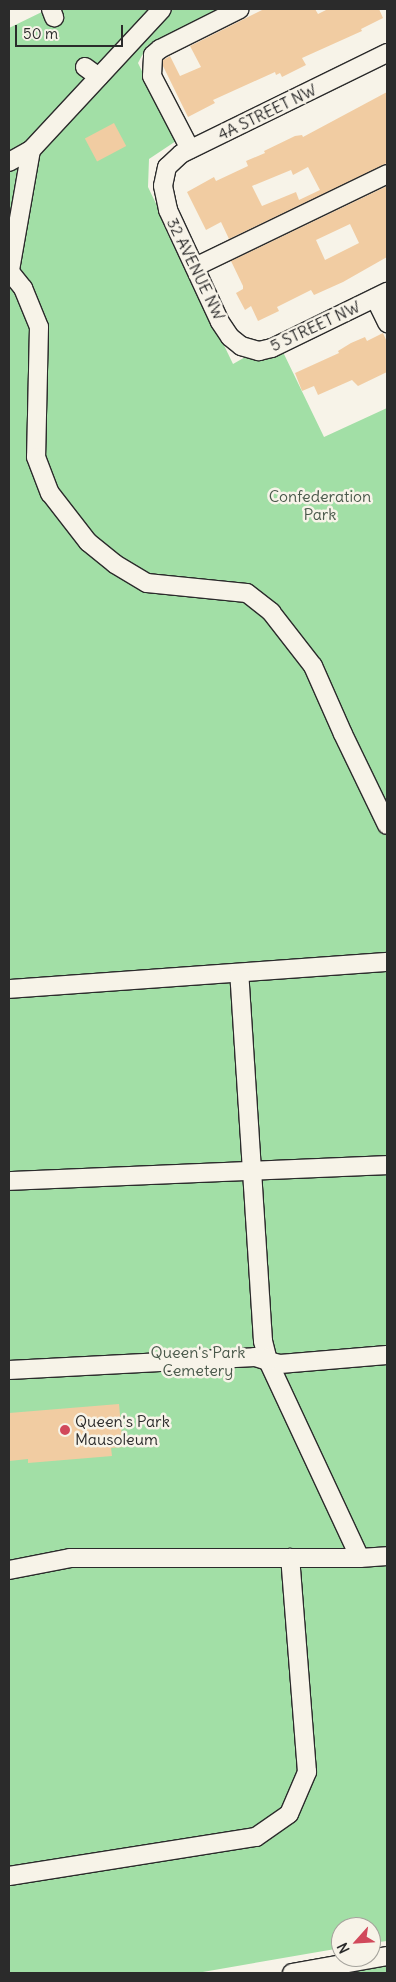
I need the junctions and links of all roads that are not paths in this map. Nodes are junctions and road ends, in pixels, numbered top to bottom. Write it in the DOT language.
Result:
graph roads {
  1 [pos="162,9"];
  2 [pos="240,9"];
  3 [pos="387,54"];
  4 [pos="190,149"];
  5 [pos="31,150"];
  6 [pos="9,162"];
  7 [pos="387,174"];
  8 [pos="163,186"];
  9 [pos="195,267"];
  10 [pos="10,274"];
  11 [pos="381,295"];
  12 [pos="387,323"];
  13 [pos="241,346"];
  14 [pos="387,825"];
  15 [pos="387,962"];
  16 [pos="240,974"];
  17 [pos="9,989"];
  18 [pos="387,1164"];
  19 [pos="254,1170"];
  20 [pos="9,1181"];
  21 [pos="387,1355"];
  22 [pos="268,1361"];
  23 [pos="9,1370"];
  24 [pos="387,1556"];
  25 [pos="290,1558"];
  26 [pos="360,1558"];
  27 [pos="9,1570"];
  28 [pos="9,1876"];
  29 [pos="387,1956"];
  30 [pos="292,1973"];
  1 -- 5 [label="street"];
  2 -- 4 [label="street"];
  3 -- 4 [label="street, 4A STREET NW"];
  4 -- 8 [label="street, 4A STREET NW"];
  5 -- 6 [label="street"];
  5 -- 10 [label="street"];
  7 -- 9 [label="street"];
  8 -- 9 [label="street, 32 AVENUE NW"];
  9 -- 13 [label="street, 32 AVENUE NW"];
  10 -- 14 [label="street"];
  11 -- 12 [label="street"];
  11 -- 13 [label="street, 5 STREET NW"];
  15 -- 16 [label="street"];
  16 -- 17 [label="street"];
  16 -- 19 [label="street"];
  18 -- 19 [label="street"];
  19 -- 20 [label="street"];
  19 -- 22 [label="street"];
  21 -- 22 [label="street"];
  22 -- 23 [label="street"];
  22 -- 26 [label="street"];
  24 -- 26 [label="street"];
  25 -- 26 [label="street"];
  25 -- 27 [label="street"];
  25 -- 28 [label="street"];
  29 -- 30 [label="street"];
}
